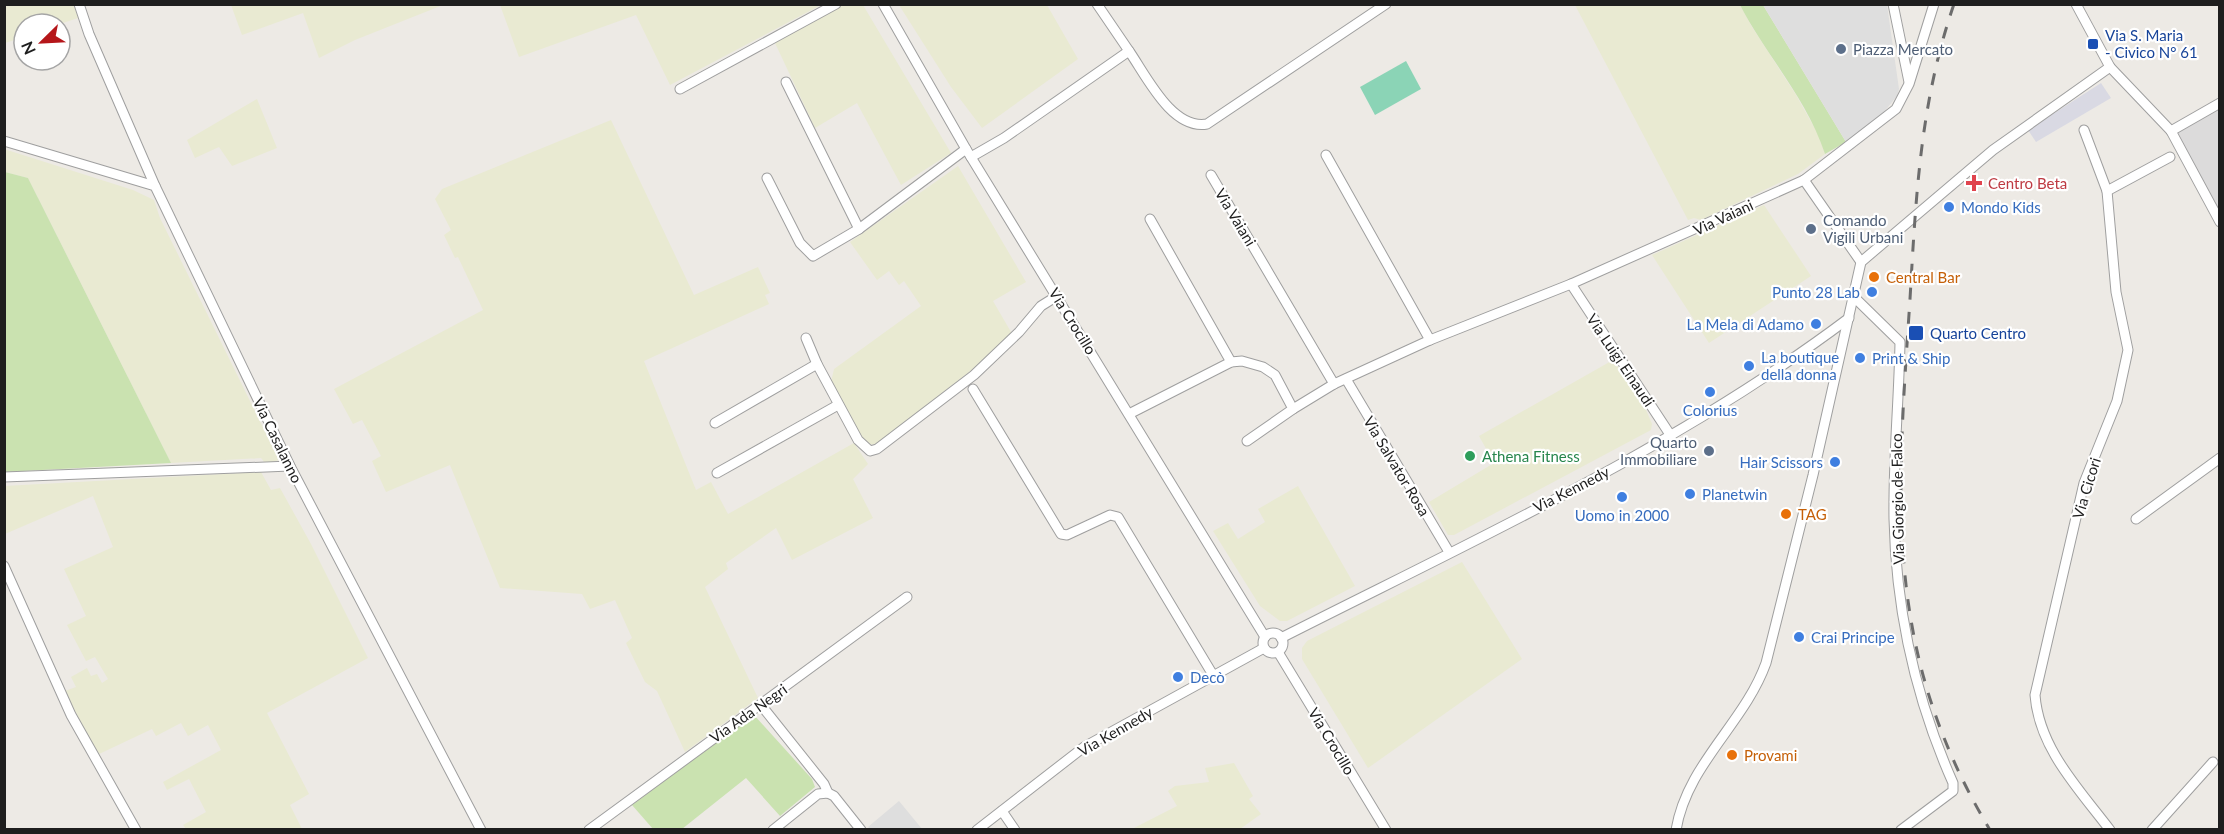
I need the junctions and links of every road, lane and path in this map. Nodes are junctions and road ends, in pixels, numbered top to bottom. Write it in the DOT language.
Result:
graph roads {
  1 [pos="80,4"];
  2 [pos="836,4"];
  3 [pos="884,4"];
  4 [pos="1097,4"];
  5 [pos="1386,4"];
  6 [pos="1893,4"];
  7 [pos="1934,4"];
  8 [pos="2076,4"];
  9 [pos="1129,51"];
  10 [pos="2110,67"];
  11 [pos="786,82"];
  12 [pos="1909,84"];
  13 [pos="680,89"];
  14 [pos="2220,103"];
  15 [pos="2084,130"];
  16 [pos="2171,131"];
  17 [pos="4,141"];
  18 [pos="969,153"];
  19 [pos="1326,155"];
  20 [pos="2170,157"];
  21 [pos="1211,175"];
  22 [pos="767,178"];
  23 [pos="1804,180"];
  24 [pos="155,186"];
  25 [pos="2107,191"];
  26 [pos="1150,219"];
  27 [pos="2220,222"];
  28 [pos="859,229"];
  29 [pos="1861,262"];
  30 [pos="1571,284"];
  31 [pos="1057,296"];
  32 [pos="1854,297"];
  33 [pos="1849,318"];
  34 [pos="806,338"];
  35 [pos="1430,340"];
  36 [pos="1231,362"];
  37 [pos="817,364"];
  38 [pos="1346,379"];
  39 [pos="1334,384"];
  40 [pos="973,389"];
  41 [pos="838,405"];
  42 [pos="1293,409"];
  43 [pos="1130,414"];
  44 [pos="715,423"];
  45 [pos="1671,436"];
  46 [pos="1247,441"];
  47 [pos="2220,458"];
  48 [pos="290,466"];
  49 [pos="717,473"];
  50 [pos="4,477"];
  51 [pos="2136,519"];
  52 [pos="1449,552"];
  53 [pos="4,566"];
  54 [pos="907,597"];
  55 [pos="1265,637"];
  56 [pos="1281,638"];
  57 [pos="1264,648"];
  58 [pos="1278,652"];
  59 [pos="1213,675"];
  60 [pos="761,705"];
  61 [pos="2213,762"];
  62 [pos="826,793"];
  63 [pos="1002,811"];
  64 [pos="136,830"];
  65 [pos="481,830"];
  66 [pos="589,830"];
  67 [pos="773,830"];
  68 [pos="861,830"];
  69 [pos="977,830"];
  70 [pos="1015,830"];
  71 [pos="1386,830"];
  72 [pos="1676,830"];
  73 [pos="1901,830"];
  74 [pos="2110,830"];
  75 [pos="2152,830"];
  1 -- 24 [label="street, Via Casalanno"];
  2 -- 13 [label="street"];
  3 -- 18 [label="street, Via Crocillo"];
  4 -- 9 [label="street"];
  5 -- 9 [label="street"];
  6 -- 12 [label="street"];
  7 -- 12 [label="street, Via Vaiani"];
  8 -- 10 [label="street"];
  9 -- 18 [label="street"];
  10 -- 16 [label="street"];
  10 -- 29 [label="street"];
  11 -- 28 [label="street"];
  12 -- 23 [label="street, Via Vaiani"];
  14 -- 16 [label="street"];
  15 -- 25 [label="street, Via Cicori"];
  16 -- 27 [label="street"];
  17 -- 24 [label="street"];
  18 -- 28 [label="street"];
  18 -- 31 [label="street, Via Crocillo"];
  19 -- 35 [label="street"];
  20 -- 25 [label="street"];
  21 -- 39 [label="street, Via Vaiani"];
  22 -- 28 [label="street"];
  23 -- 29 [label="street"];
  23 -- 30 [label="street, Via Vaiani"];
  24 -- 48 [label="street, Via Casalanno"];
  25 -- 74 [label="street, Via Cicori"];
  26 -- 36 [label="street"];
  29 -- 32 [label="street"];
  30 -- 35 [label="street, Via Vaiani"];
  30 -- 45 [label="street, Via Luigi Einaudi"];
  31 -- 41 [label="street"];
  31 -- 43 [label="street, Via Crocillo"];
  32 -- 33 [label="street"];
  32 -- 73 [label="street, Via Giorgio de Falco"];
  33 -- 45 [label="street, Via Kennedy"];
  33 -- 72 [label="street"];
  34 -- 37 [label="street"];
  35 -- 38 [label="street, Via Vaiani"];
  36 -- 42 [label="street"];
  36 -- 43 [label="street"];
  37 -- 41 [label="street"];
  37 -- 44 [label="street"];
  38 -- 39 [label="street, Via Vaiani"];
  38 -- 52 [label="street, Via Salvator Rosa"];
  39 -- 42 [label="street, Via Vaiani"];
  40 -- 59 [label="street"];
  41 -- 49 [label="street"];
  42 -- 46 [label="street, Via Vaiani"];
  43 -- 55 [label="street, Via Crocillo"];
  45 -- 52 [label="street, Via Kennedy"];
  47 -- 51 [label="street"];
  48 -- 50 [label="street"];
  48 -- 65 [label="street, Via Casalanno"];
  52 -- 56 [label="street, Via Kennedy"];
  53 -- 64 [label="street"];
  54 -- 60 [label="street, Via Ada Negri"];
  55 -- 56 [label="street"];
  55 -- 57 [label="street"];
  56 -- 58 [label="street"];
  57 -- 58 [label="street"];
  57 -- 59 [label="street, Via Kennedy"];
  58 -- 71 [label="street, Via Crocillo"];
  59 -- 63 [label="street, Via Kennedy"];
  60 -- 62 [label="street"];
  60 -- 66 [label="street, Via Ada Negri"];
  61 -- 75 [label="street"];
  62 -- 67 [label="street"];
  62 -- 68 [label="street"];
  63 -- 69 [label="street, Via Kennedy"];
  63 -- 70 [label="street"];
}
